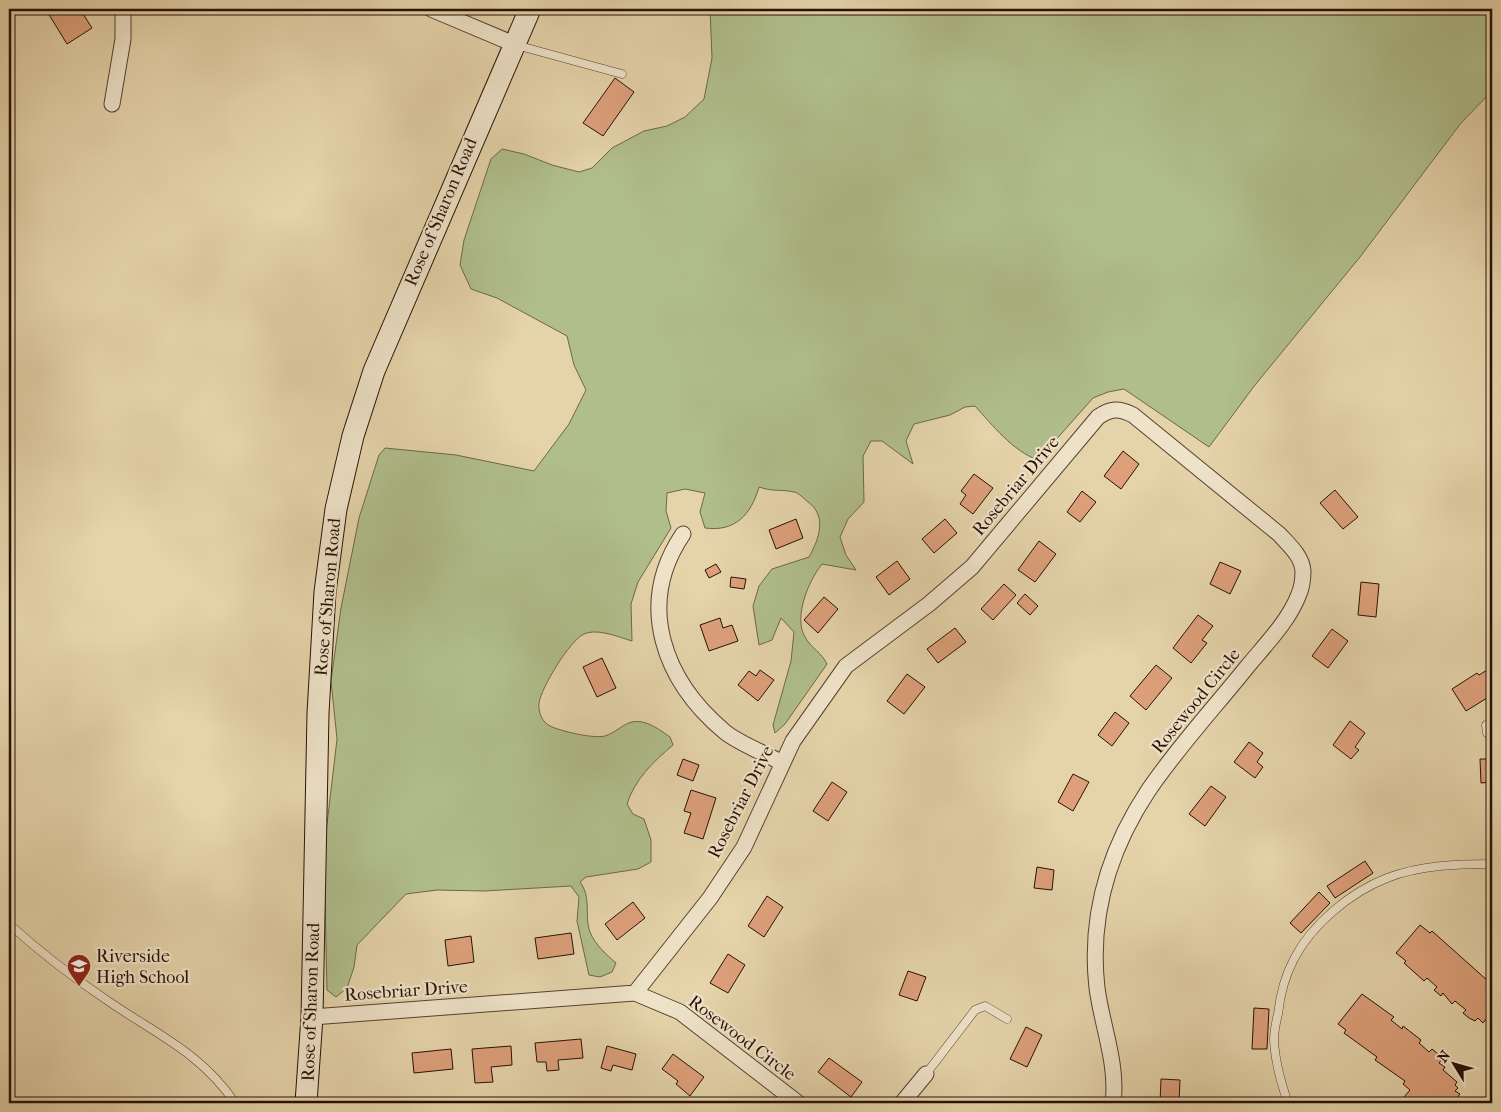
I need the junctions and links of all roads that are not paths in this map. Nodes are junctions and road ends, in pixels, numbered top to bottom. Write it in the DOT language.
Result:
graph roads {
  1 [pos="124,9"];
  2 [pos="431,9"];
  3 [pos="530,9"];
  4 [pos="514,44"];
  5 [pos="622,74"];
  6 [pos="112,104"];
  7 [pos="1115,409"];
  8 [pos="684,534"];
  9 [pos="1492,722"];
  10 [pos="1492,732"];
  11 [pos="782,763"];
  12 [pos="1492,864"];
  13 [pos="9,924"];
  14 [pos="635,993"];
  15 [pos="312,1017"];
  16 [pos="1007,1019"];
  17 [pos="926,1074"];
  18 [pos="235,1103"];
  19 [pos="306,1103"];
  20 [pos="798,1103"];
  21 [pos="902,1103"];
  22 [pos="1113,1103"];
  23 [pos="1288,1103"];
  1 -- 6 [label="street"];
  2 -- 4 [label="street"];
  3 -- 4 [label="street, Rose of Sharon Road"];
  4 -- 5 [label="lane"];
  4 -- 15 [label="street, Rose of Sharon Road"];
  7 -- 11 [label="street, Rosebriar Drive"];
  7 -- 22 [label="street, Rosewood Circle"];
  8 -- 11 [label="street"];
  9 -- 10 [label="lane"];
  11 -- 14 [label="street, Rosebriar Drive"];
  12 -- 23 [label="lane"];
  13 -- 18 [label="lane"];
  14 -- 15 [label="street, Rosebriar Drive"];
  14 -- 20 [label="street, Rosewood Circle"];
  15 -- 19 [label="street, Rose of Sharon Road"];
  16 -- 17 [label="lane"];
  17 -- 21 [label="street"];
}
